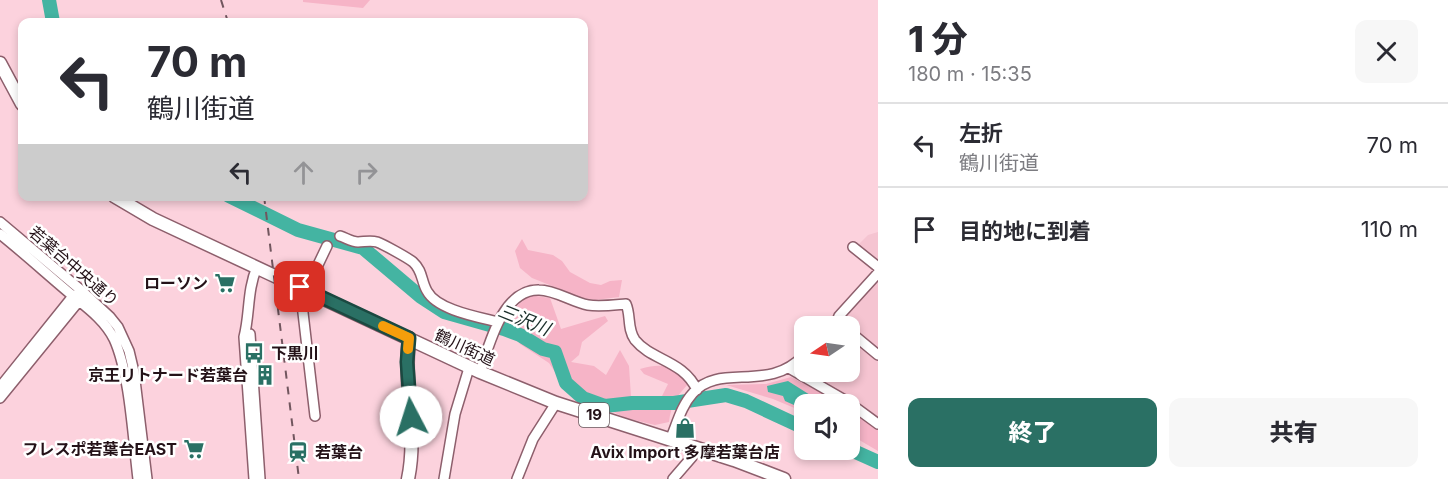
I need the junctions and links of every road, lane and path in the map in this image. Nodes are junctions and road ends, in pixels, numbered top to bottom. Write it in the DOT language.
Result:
graph roads {
  1 [pos="2,71"];
  2 [pos="18,97"];
  3 [pos="122,201"];
  4 [pos="0,222"];
  5 [pos="0,234"];
  6 [pos="340,236"];
  7 [pos="327,246"];
  8 [pos="853,247"];
  9 [pos="257,267"];
  10 [pos="878,267"];
  11 [pos="878,273"];
  12 [pos="303,289"];
  13 [pos="78,296"];
  14 [pos="839,316"];
  15 [pos="248,323"];
  16 [pos="498,323"];
  17 [pos="409,338"];
  18 [pos="860,341"];
  19 [pos="878,355"];
  20 [pos="794,364"];
  21 [pos="789,368"];
  22 [pos="474,370"];
  23 [pos="0,387"];
  24 [pos="695,391"];
  25 [pos="0,398"];
  26 [pos="556,403"];
  27 [pos="315,416"];
  28 [pos="878,424"];
  29 [pos="670,440"];
  30 [pos="694,447"];
  31 [pos="138,479"];
  32 [pos="147,479"];
  33 [pos="254,479"];
  34 [pos="261,479"];
  35 [pos="408,479"];
  36 [pos="444,479"];
  37 [pos="517,479"];
  38 [pos="673,479"];
  39 [pos="784,479"];
  1 -- 2 [label="main road"];
  3 -- 9 [label="main road, 鶴川街道 / 19"];
  4 -- 13 [label="street, 若葉台中央通り"];
  5 -- 13 [label="street, 若葉台中央通り"];
  6 -- 16 [label="street"];
  7 -- 12 [label="street"];
  8 -- 10 [label="street"];
  9 -- 12 [label="main road, 鶴川街道 / 19"];
  9 -- 15 [label="street"];
  11 -- 14 [label="street"];
  12 -- 17 [label="main road, 鶴川街道 / 19"];
  12 -- 27 [label="street"];
  13 -- 23 [label="street"];
  13 -- 25 [label="street"];
  13 -- 31 [label="street, 若葉台中央通り"];
  13 -- 32 [label="street, 若葉台中央通り"];
  15 -- 33 [label="street"];
  15 -- 34 [label="street"];
  16 -- 22 [label="street"];
  16 -- 24 [label="street"];
  17 -- 22 [label="main road, 鶴川街道 / 19"];
  17 -- 35 [label="main road"];
  18 -- 19 [label="street"];
  20 -- 21 [label="street"];
  21 -- 24 [label="street"];
  21 -- 28 [label="street"];
  22 -- 26 [label="main road, 鶴川街道 / 19"];
  22 -- 36 [label="street"];
  24 -- 29 [label="street"];
  26 -- 29 [label="main road, 鶴川街道 / 19"];
  26 -- 37 [label="street"];
  29 -- 30 [label="main road, 鶴川街道 / 19"];
  30 -- 38 [label="street"];
  30 -- 39 [label="main road, 鶴川街道 / 19"];
}
